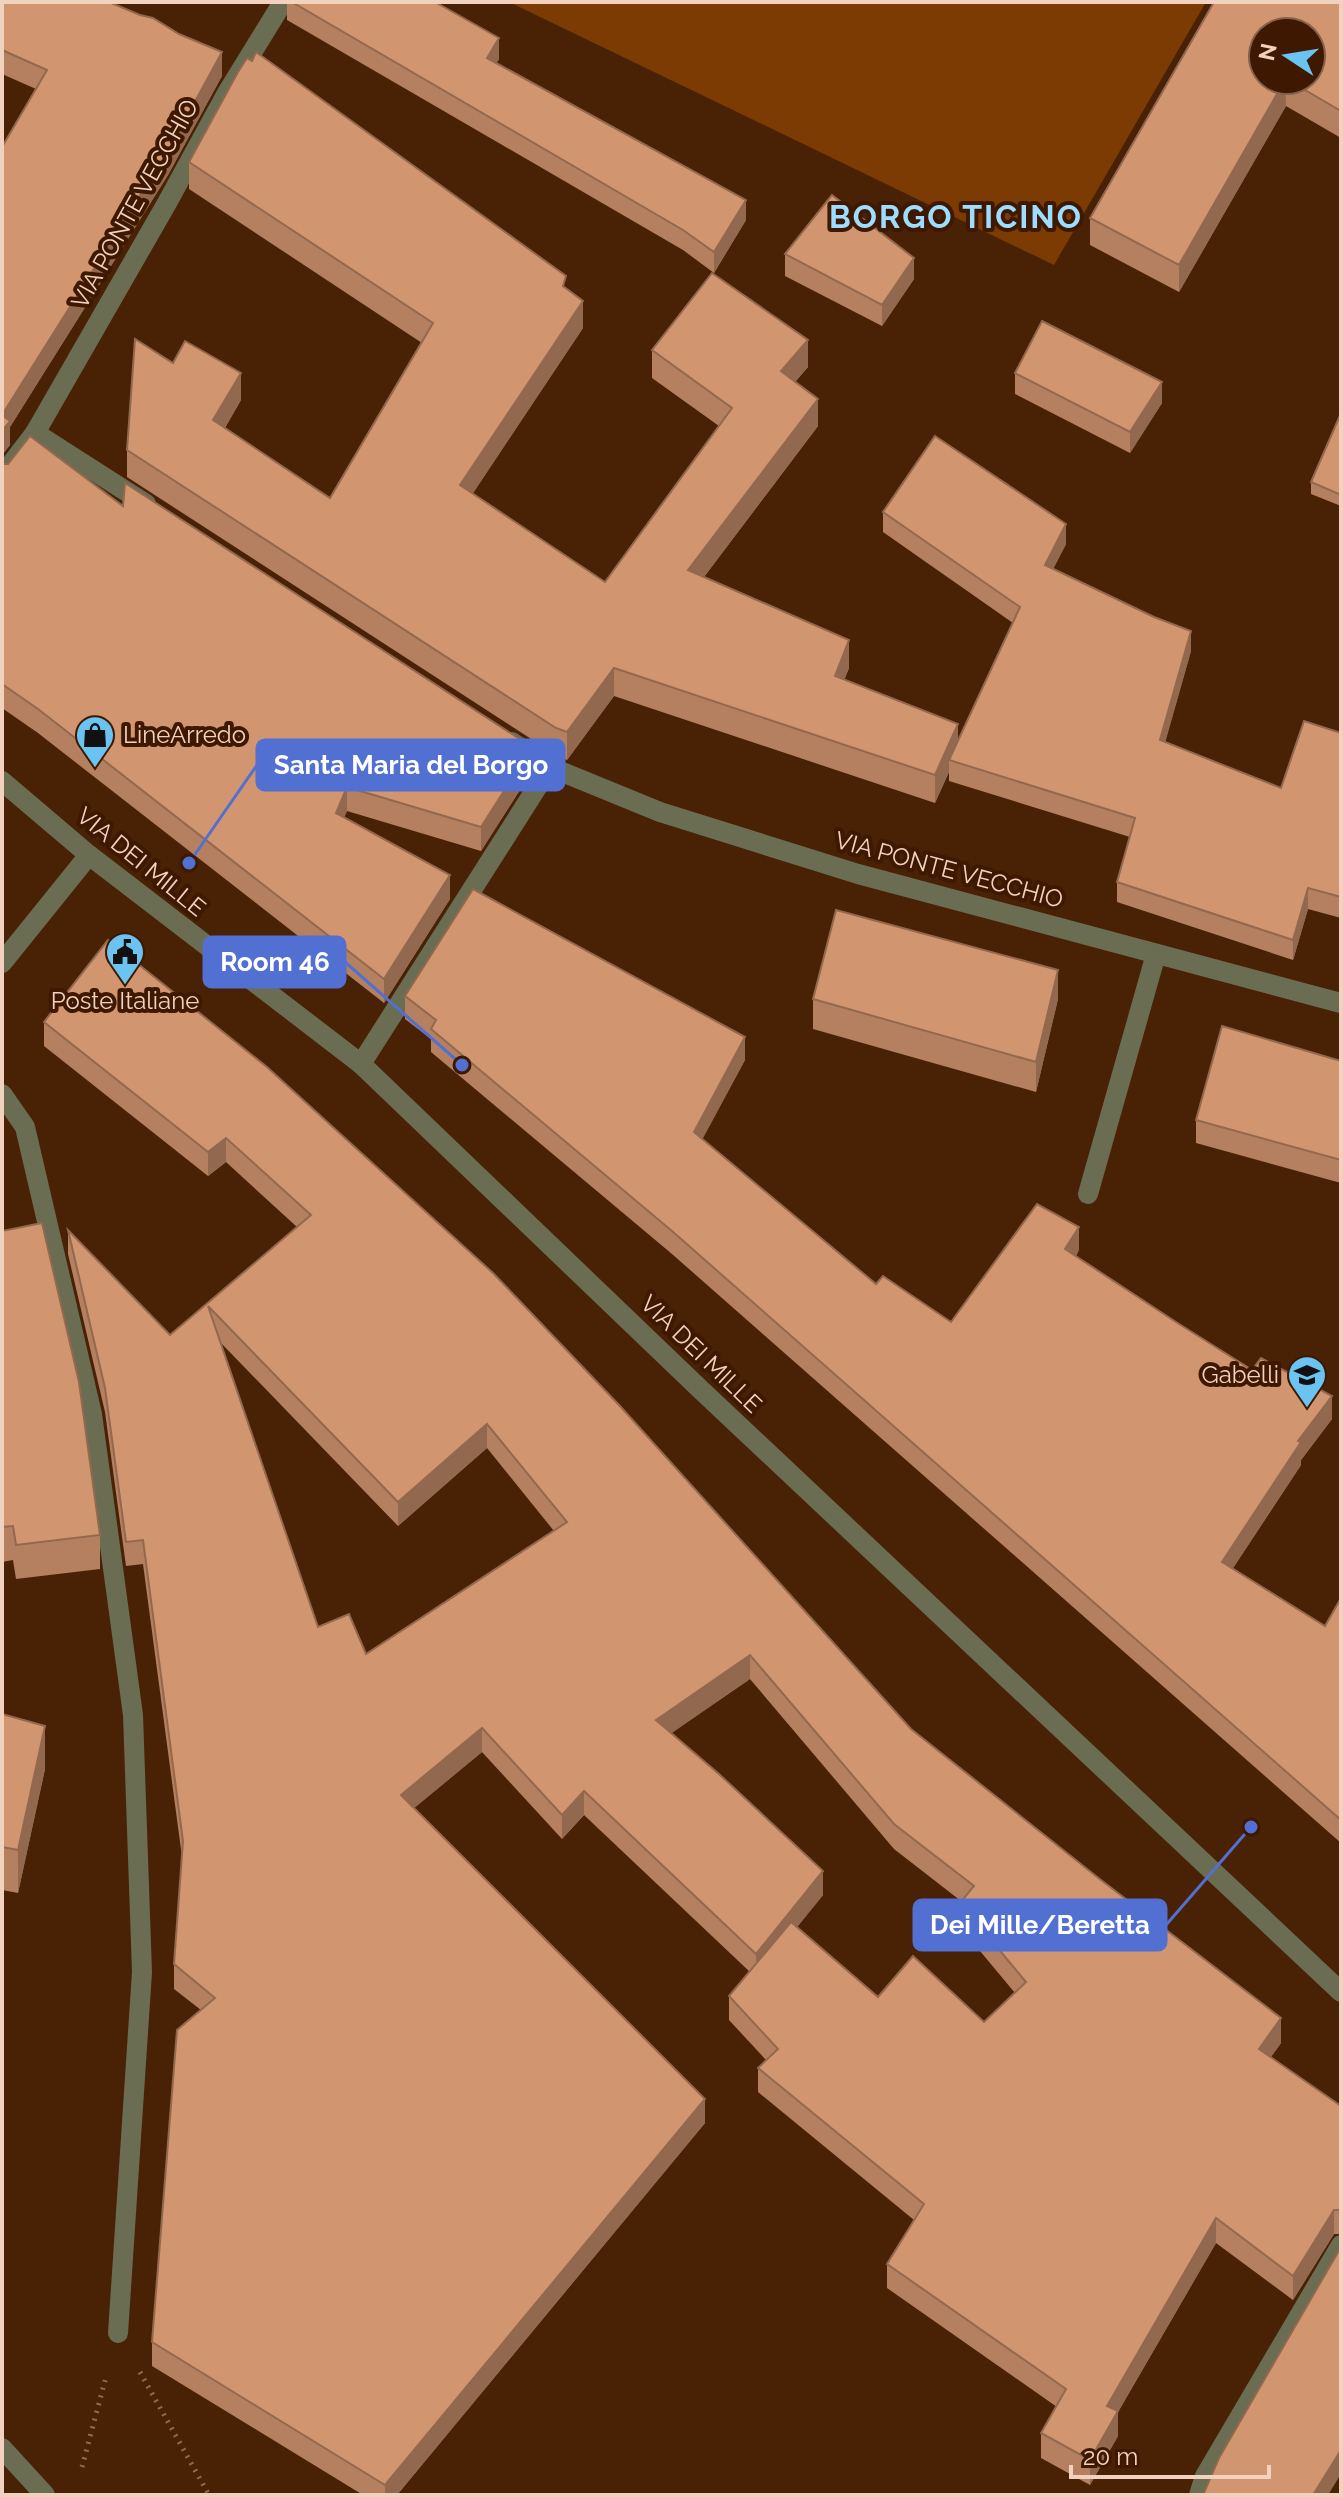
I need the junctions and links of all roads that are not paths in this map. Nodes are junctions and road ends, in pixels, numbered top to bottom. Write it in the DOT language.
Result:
graph roads {
  1 [pos="283,2"];
  2 [pos="35,433"];
  3 [pos="2,476"];
  4 [pos="158,512"];
  5 [pos="498,733"];
  6 [pos="550,767"];
  7 [pos="2,781"];
  8 [pos="89,855"];
  9 [pos="1156,954"];
  10 [pos="2,963"];
  11 [pos="1341,1003"];
  12 [pos="361,1064"];
  13 [pos="2,1094"];
  14 [pos="1088,1194"];
  15 [pos="1341,1992"];
  16 [pos="1341,2245"];
  17 [pos="118,2333"];
  18 [pos="2,2448"];
  19 [pos="45,2495"];
  20 [pos="1199,2495"];
  1 -- 2 [label="street, VIA PONTE VECCHIO"];
  2 -- 3 [label="street, VIA PONTE VECCHIO"];
  2 -- 4 [label="street"];
  5 -- 6 [label="street, VIA PONTE VECCHIO"];
  6 -- 9 [label="street, VIA PONTE VECCHIO"];
  6 -- 12 [label="street"];
  7 -- 8 [label="street, VIA DEI MILLE"];
  8 -- 10 [label="street"];
  8 -- 12 [label="street, VIA DEI MILLE"];
  9 -- 11 [label="street, VIA PONTE VECCHIO"];
  9 -- 14 [label="street"];
  12 -- 15 [label="street, VIA DEI MILLE"];
  13 -- 17 [label="street"];
  16 -- 20 [label="street"];
  18 -- 19 [label="street"];
}
